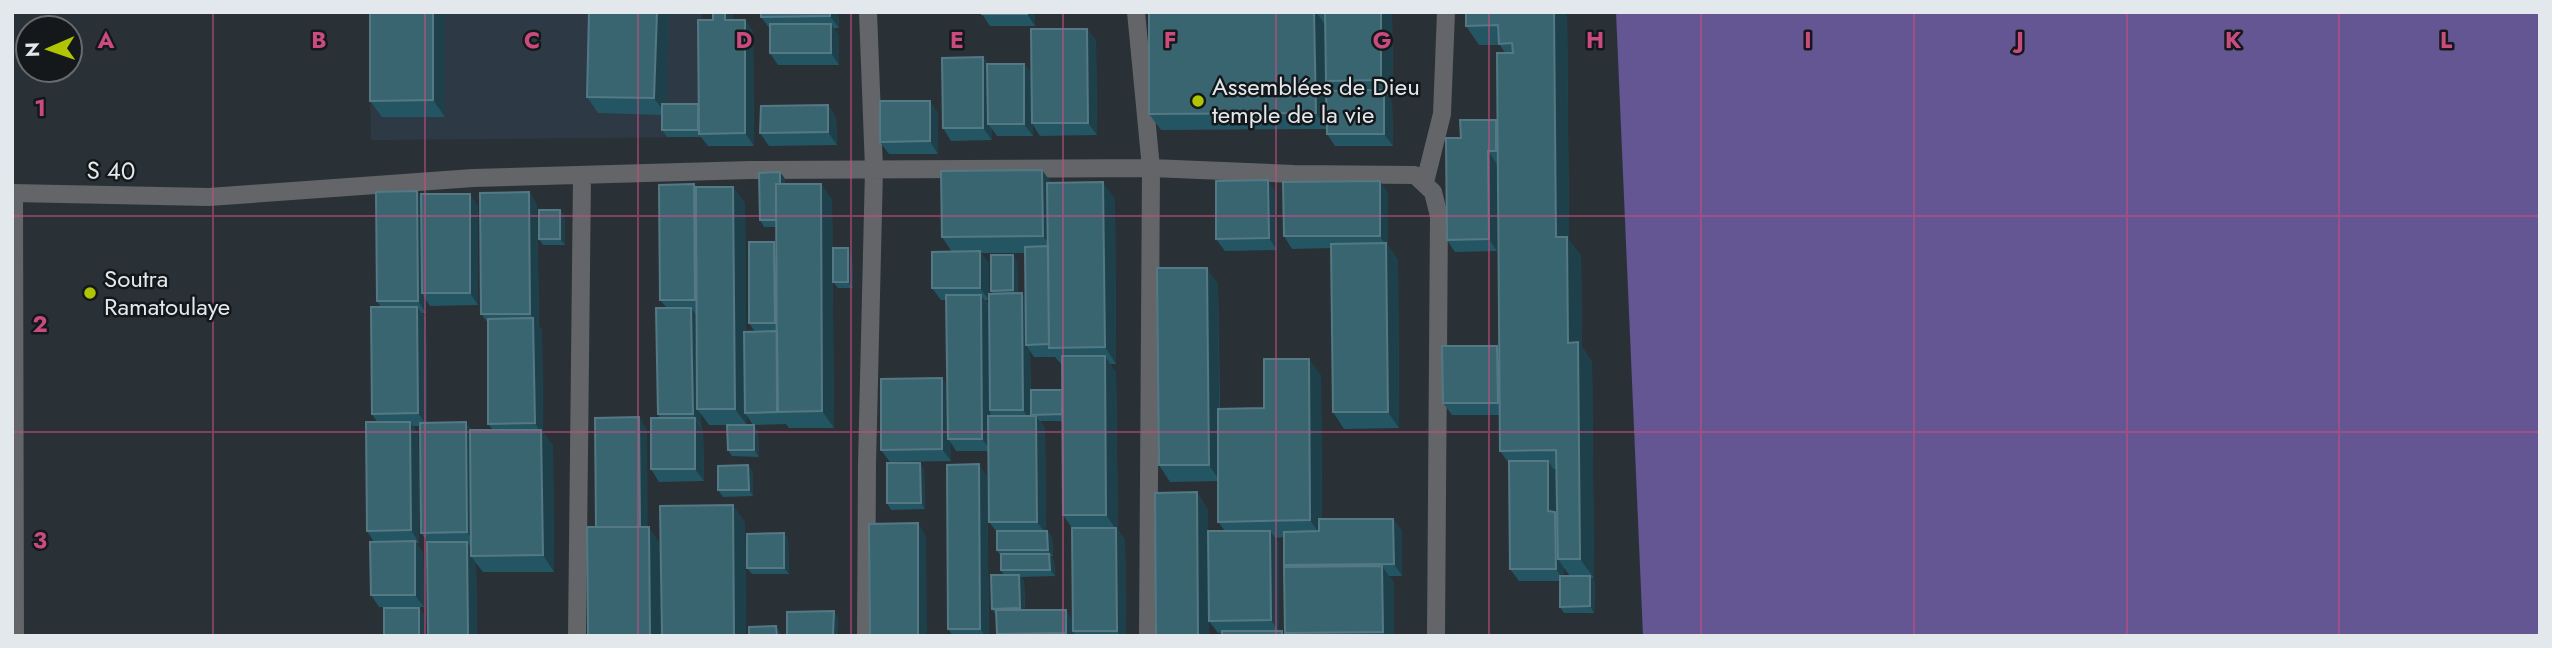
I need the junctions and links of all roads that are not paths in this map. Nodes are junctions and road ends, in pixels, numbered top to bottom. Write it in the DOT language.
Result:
graph roads {
  1 [pos="868,12"];
  2 [pos="1136,12"];
  3 [pos="1446,12"];
  4 [pos="1151,167"];
  5 [pos="874,169"];
  6 [pos="582,176"];
  7 [pos="1425,182"];
  8 [pos="13,193"];
  9 [pos="15,636"];
  10 [pos="577,636"];
  11 [pos="866,636"];
  12 [pos="1148,636"];
  13 [pos="1436,636"];
  1 -- 5 [label="street"];
  2 -- 4 [label="street"];
  3 -- 7 [label="street"];
  4 -- 5 [label="street, S 40"];
  4 -- 7 [label="street, S 40"];
  4 -- 12 [label="street"];
  5 -- 6 [label="street, S 40"];
  5 -- 11 [label="street"];
  6 -- 8 [label="street, S 40"];
  6 -- 10 [label="street"];
  7 -- 13 [label="street"];
  8 -- 9 [label="street"];
}
